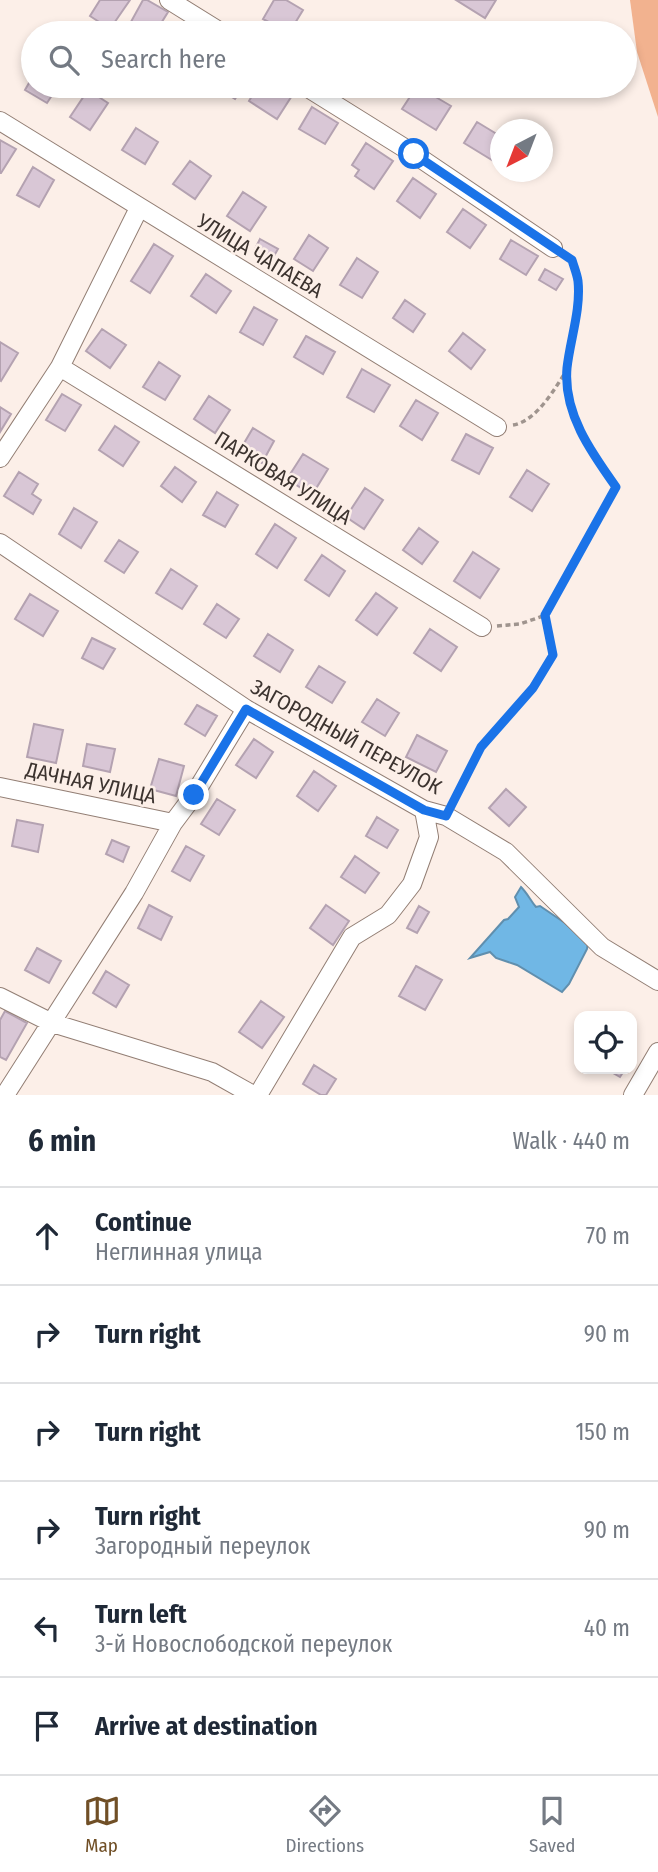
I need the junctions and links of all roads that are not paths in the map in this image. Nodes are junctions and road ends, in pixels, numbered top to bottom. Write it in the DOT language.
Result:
graph roads {
  1 [pos="169,0"];
  2 [pos="203,21"];
  3 [pos="324,98"];
  4 [pos="0,121"];
  5 [pos="139,208"];
  6 [pos="553,248"];
  7 [pos="60,367"];
  8 [pos="497,428"];
  9 [pos="0,458"];
  10 [pos="0,544"];
  11 [pos="482,627"];
  12 [pos="246,709"];
  13 [pos="0,787"];
  14 [pos="424,810"];
  15 [pos="173,823"];
  16 [pos="658,981"];
  17 [pos="0,997"];
  18 [pos="52,1023"];
  19 [pos="658,1052"];
  20 [pos="5,1095"];
  21 [pos="253,1095"];
  22 [pos="258,1095"];
  23 [pos="633,1095"];
  1 -- 2 [label="street"];
  3 -- 6 [label="street"];
  4 -- 5 [label="street, УЛИЦА ЧАПАЕВА"];
  5 -- 7 [label="street"];
  5 -- 8 [label="street, УЛИЦА ЧАПАЕВА"];
  7 -- 9 [label="street"];
  7 -- 11 [label="street, ПАРКОВАЯ УЛИЦА"];
  10 -- 12 [label="street, ЗАГОРОДНЫЙ ПЕРЕУЛОК"];
  12 -- 14 [label="street, ЗАГОРОДНЫЙ ПЕРЕУЛОК"];
  12 -- 15 [label="street"];
  13 -- 15 [label="street, ДАЧНАЯ УЛИЦА"];
  14 -- 16 [label="street, ЗАГОРОДНЫЙ ПЕРЕУЛОК"];
  14 -- 22 [label="street"];
  15 -- 18 [label="street"];
  17 -- 18 [label="street"];
  18 -- 20 [label="street"];
  18 -- 21 [label="street"];
  19 -- 23 [label="street"];
}
